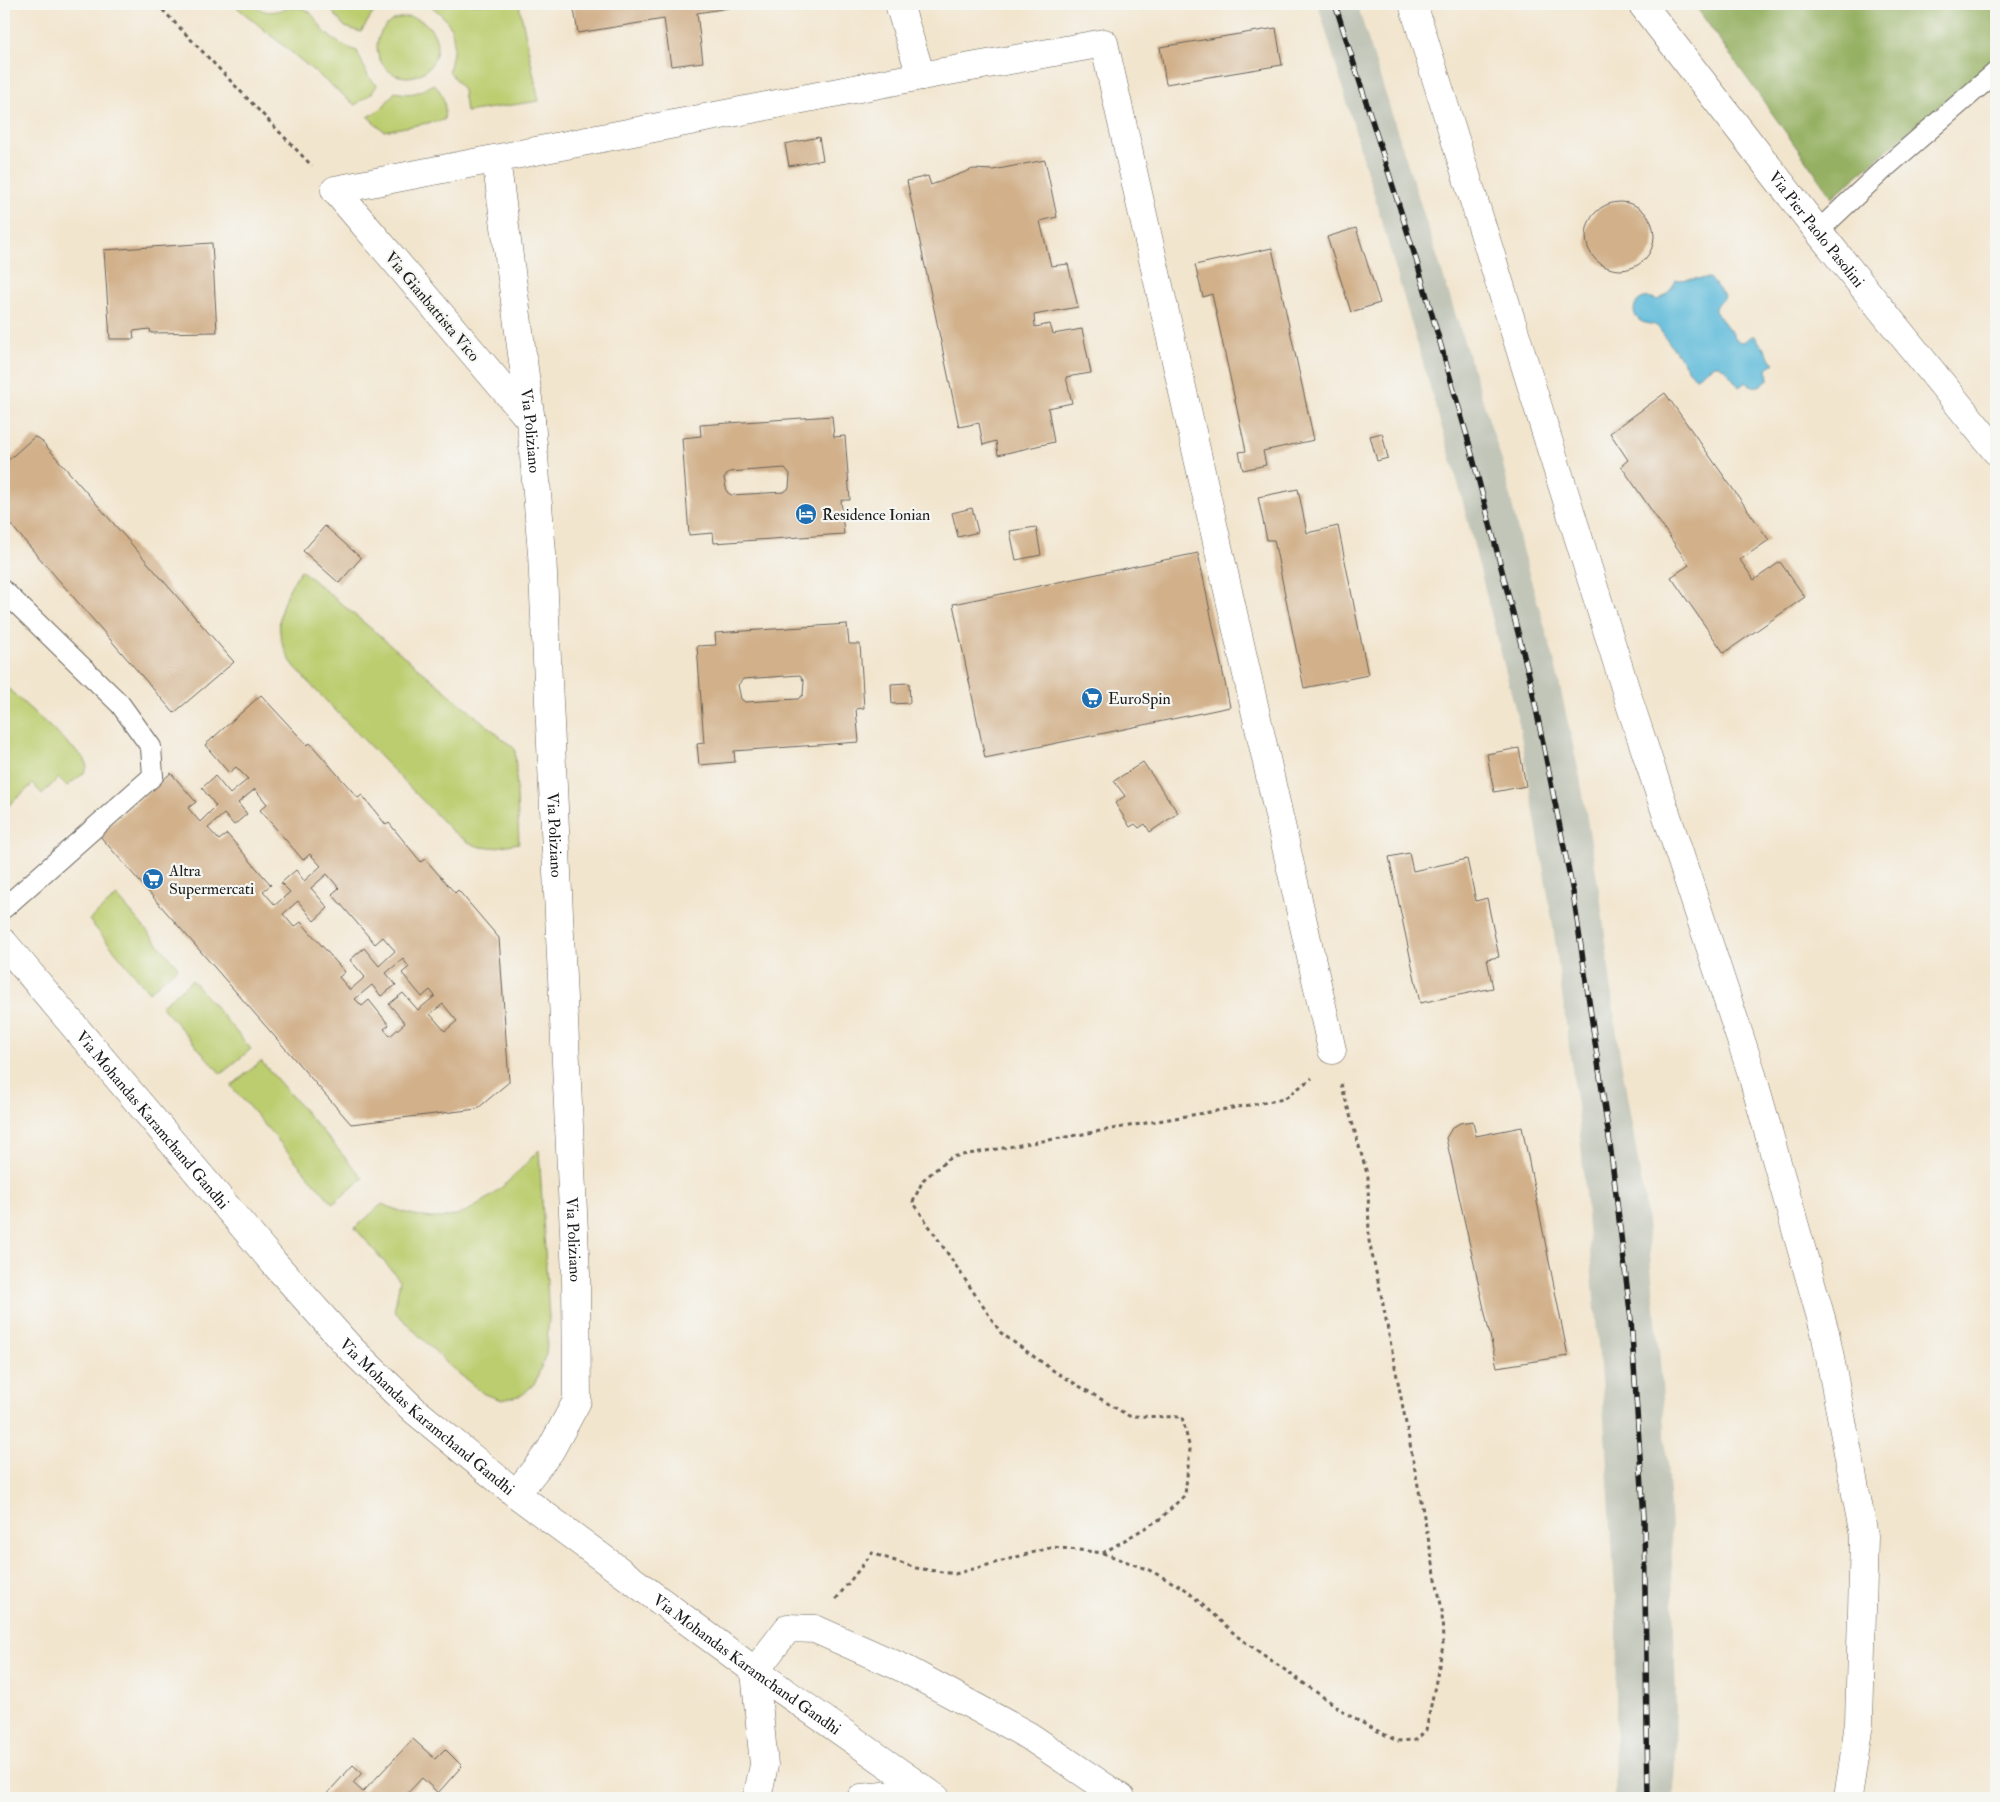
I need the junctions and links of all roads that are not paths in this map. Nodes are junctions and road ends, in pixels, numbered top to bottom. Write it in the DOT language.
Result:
graph roads {
  1 [pos="899,4"];
  2 [pos="1413,4"];
  3 [pos="1642,4"];
  4 [pos="1996,72"];
  5 [pos="921,76"];
  6 [pos="496,159"];
  7 [pos="1818,231"];
  8 [pos="531,421"];
  9 [pos="1996,451"];
  10 [pos="4,592"];
  11 [pos="4,908"];
  12 [pos="4,943"];
  13 [pos="1329,1040"];
  14 [pos="516,1494"];
  15 [pos="756,1671"];
  16 [pos="932,1795"];
  17 [pos="757,1798"];
  18 [pos="861,1798"];
  19 [pos="1121,1798"];
  20 [pos="1848,1798"];
  1 -- 5 [label="street"];
  2 -- 20 [label="street"];
  3 -- 7 [label="street, Via Pier Paolo Pasolini"];
  4 -- 7 [label="lane"];
  5 -- 6 [label="street"];
  5 -- 13 [label="street"];
  6 -- 8 [label="street, Via Poliziano"];
  6 -- 8 [label="street, Via Gianbattista Vico"];
  7 -- 9 [label="street, Via Pier Paolo Pasolini"];
  8 -- 14 [label="street, Via Poliziano"];
  10 -- 11 [label="lane"];
  12 -- 14 [label="street, Via Mohandas Karamchand Gandhi"];
  14 -- 15 [label="street, Via Mohandas Karamchand Gandhi"];
  15 -- 16 [label="street, Via Mohandas Karamchand Gandhi"];
  15 -- 17 [label="street"];
  15 -- 19 [label="street"];
  16 -- 18 [label="street"];
}
